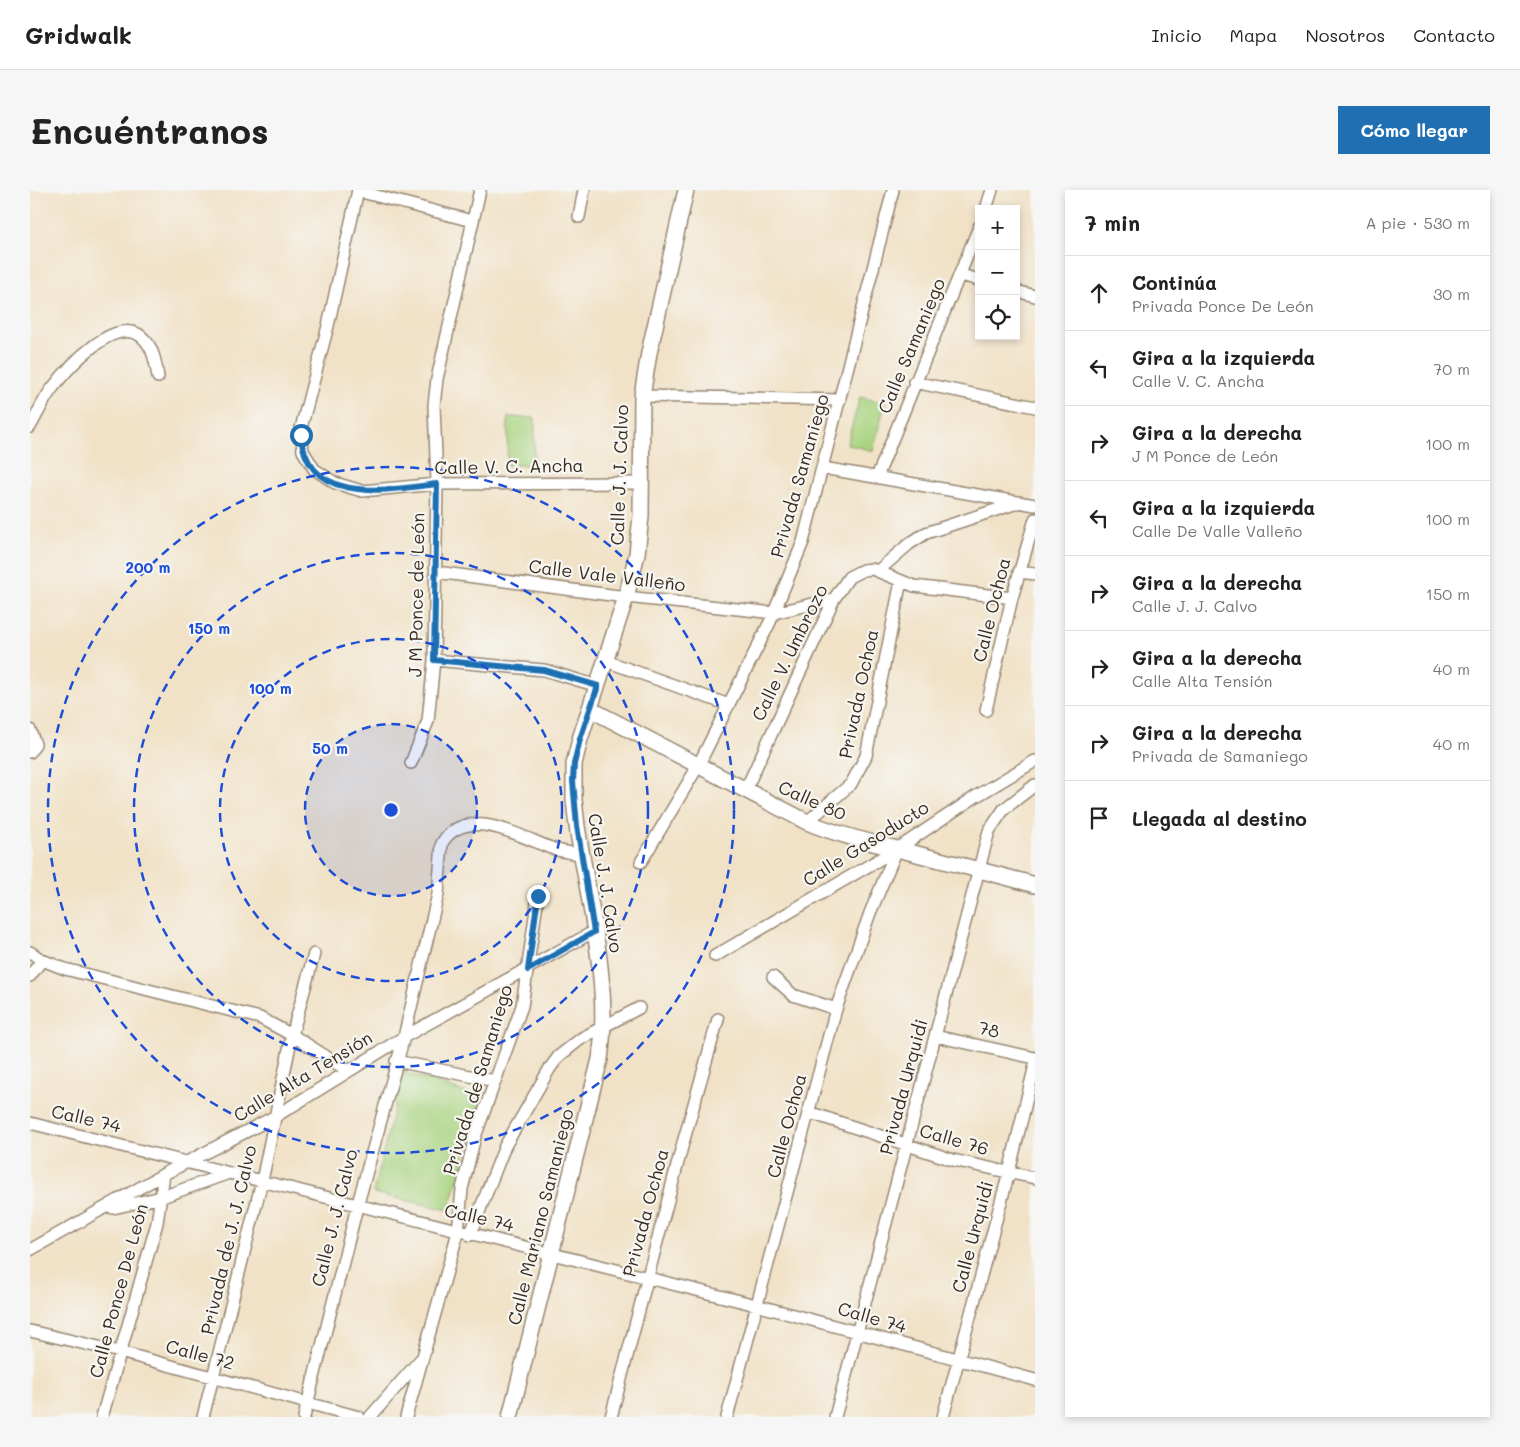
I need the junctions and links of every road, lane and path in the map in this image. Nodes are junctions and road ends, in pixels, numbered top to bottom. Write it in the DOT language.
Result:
graph roads {
  1 [pos="358,190"];
  2 [pos="480,190"];
  3 [pos="584,190"];
  4 [pos="686,190"];
  5 [pos="893,190"];
  6 [pos="992,190"];
  7 [pos="987,205"];
  8 [pos="579,217"];
  9 [pos="472,221"];
  10 [pos="975,237"];
  11 [pos="960,275"];
  12 [pos="975,279"];
  13 [pos="1020,292"];
  14 [pos="1035,296"];
  15 [pos="158,377"];
  16 [pos="914,382"];
  17 [pos="642,396"];
  18 [pos="840,400"];
  19 [pos="1035,407"];
  20 [pos="30,427"];
  21 [pos="823,468"];
  22 [pos="877,477"];
  23 [pos="642,483"];
  24 [pos="437,484"];
  25 [pos="1018,502"];
  26 [pos="1035,505"];
  27 [pos="1035,519"];
  28 [pos="879,570"];
  29 [pos="436,572"];
  30 [pos="1019,572"];
  31 [pos="1035,574"];
  32 [pos="901,581"];
  33 [pos="626,597"];
  34 [pos="1012,598"];
  35 [pos="834,599"];
  36 [pos="774,613"];
  37 [pos="434,660"];
  38 [pos="606,661"];
  39 [pos="598,686"];
  40 [pos="729,705"];
  41 [pos="590,709"];
  42 [pos="986,710"];
  43 [pos="30,730"];
  44 [pos="30,752"];
  45 [pos="1035,761"];
  46 [pos="412,763"];
  47 [pos="698,766"];
  48 [pos="1035,785"];
  49 [pos="745,791"];
  50 [pos="807,822"];
  51 [pos="897,849"];
  52 [pos="581,854"];
  53 [pos="641,862"];
  54 [pos="978,869"];
  55 [pos="1035,885"];
  56 [pos="538,896"];
  57 [pos="594,932"];
  58 [pos="30,952"];
  59 [pos="314,954"];
  60 [pos="715,956"];
  61 [pos="42,960"];
  62 [pos="528,970"];
  63 [pos="30,976"];
  64 [pos="773,977"];
  65 [pos="639,1008"];
  66 [pos="836,1009"];
  67 [pos="718,1019"];
  68 [pos="602,1025"];
  69 [pos="292,1034"];
  70 [pos="935,1036"];
  71 [pos="404,1037"];
  72 [pos="1035,1058"];
  73 [pos="396,1061"];
  74 [pos="1035,1065"];
  75 [pos="347,1070"];
  76 [pos="495,1081"];
  77 [pos="808,1112"];
  78 [pos="276,1116"];
  79 [pos="30,1124"];
  80 [pos="907,1145"];
  81 [pos="187,1162"];
  82 [pos="1009,1172"];
  83 [pos="229,1173"];
  84 [pos="164,1174"];
  85 [pos="1035,1178"];
  86 [pos="262,1181"];
  87 [pos="162,1197"];
  88 [pos="356,1207"];
  89 [pos="102,1210"];
  90 [pos="464,1233"];
  91 [pos="30,1250"];
  92 [pos="551,1253"];
  93 [pos="647,1279"];
  94 [pos="756,1305"];
  95 [pos="30,1331"];
  96 [pos="858,1332"];
  97 [pos="120,1352"];
  98 [pos="421,1358"];
  99 [pos="958,1360"];
  100 [pos="214,1377"];
  101 [pos="1035,1380"];
  102 [pos="308,1402"];
  103 [pos="102,1417"];
  104 [pos="203,1417"];
  105 [pos="304,1417"];
  106 [pos="359,1417"];
  107 [pos="370,1417"];
  108 [pos="406,1417"];
  109 [pos="510,1417"];
  110 [pos="611,1417"];
  111 [pos="728,1417"];
  112 [pos="835,1417"];
  113 [pos="943,1417"];
  1 -- 9 [label="street"];
  1 -- 24 [label="street, Calle V. C. Ancha"];
  2 -- 9 [label="street, J M Ponce de León"];
  3 -- 8 [label="street"];
  4 -- 17 [label="street, Calle J. J. Calvo"];
  5 -- 18 [label="street, Privada Samaniego"];
  6 -- 7 [label="street"];
  9 -- 24 [label="street, J M Ponce de León"];
  10 -- 11 [label="street, Calle Samaniego"];
  11 -- 12 [label="street"];
  11 -- 16 [label="street, Calle Samaniego"];
  13 -- 14 [label="street"];
  15 -- 20 [label="street"];
  16 -- 19 [label="street"];
  16 -- 22 [label="street, Calle Samaniego"];
  17 -- 18 [label="street"];
  17 -- 23 [label="street, Calle J. J. Calvo"];
  18 -- 21 [label="street, Privada Samaniego"];
  21 -- 22 [label="street"];
  21 -- 36 [label="street, Privada Samaniego"];
  22 -- 25 [label="street"];
  23 -- 24 [label="street, Calle V. C. Ancha"];
  23 -- 33 [label="street, Calle J. J. Calvo"];
  24 -- 29 [label="street, J M Ponce de León"];
  25 -- 26 [label="street"];
  25 -- 28 [label="street"];
  27 -- 30 [label="street, Calle Ochoa"];
  28 -- 32 [label="street"];
  28 -- 35 [label="street, Calle V. Umbrozo"];
  29 -- 33 [label="street, Calle Vale Valleño"];
  29 -- 37 [label="street, J M Ponce de León"];
  30 -- 31 [label="street"];
  30 -- 34 [label="street, Calle Ochoa"];
  32 -- 34 [label="street"];
  32 -- 50 [label="street, Privada Ochoa"];
  33 -- 36 [label="street, Calle Vale Valleño"];
  33 -- 38 [label="street, Calle J. J. Calvo"];
  34 -- 42 [label="street, Calle Ochoa"];
  35 -- 36 [label="street, Calle Vale Valleño"];
  35 -- 49 [label="street, Calle V. Umbrozo"];
  36 -- 40 [label="street, Privada Samaniego"];
  37 -- 39 [label="street"];
  37 -- 46 [label="street, J M Ponce de León"];
  38 -- 39 [label="street, Calle J. J. Calvo"];
  38 -- 40 [label="street"];
  39 -- 41 [label="street, Calle J. J. Calvo"];
  40 -- 47 [label="street, Privada Samaniego"];
  41 -- 47 [label="street, Calle 80"];
  41 -- 52 [label="street, Calle J. J. Calvo"];
  43 -- 44 [label="street"];
  45 -- 51 [label="street, Calle Gasoducto"];
  47 -- 49 [label="street, Calle 80"];
  47 -- 53 [label="street, Privada Samaniego"];
  48 -- 54 [label="street, Privada Urquidi"];
  49 -- 50 [label="street, Calle 80"];
  50 -- 51 [label="street, Calle 80"];
  51 -- 54 [label="street, Calle 80"];
  51 -- 60 [label="street, Calle Gasoducto"];
  51 -- 66 [label="street, Calle Ochoa"];
  52 -- 57 [label="street, Calle J. J. Calvo"];
  52 -- 71 [label="street, Calle J. J. Calvo"];
  54 -- 55 [label="street, Calle 80"];
  54 -- 70 [label="street, Privada Urquidi"];
  56 -- 62 [label="street, Privada de Samaniego"];
  57 -- 62 [label="street, Calle Alta Tensión"];
  57 -- 68 [label="street, Calle J. J. Calvo"];
  58 -- 61 [label="street"];
  59 -- 69 [label="street, Privada de J. J. Calvo"];
  61 -- 63 [label="street"];
  61 -- 69 [label="street"];
  62 -- 71 [label="street, Calle Alta Tensión"];
  62 -- 76 [label="street, Privada de Samaniego"];
  64 -- 66 [label="street"];
  65 -- 68 [label="street"];
  66 -- 77 [label="street, Calle Ochoa"];
  67 -- 93 [label="street, Privada Ochoa"];
  68 -- 90 [label="street, Privada de Samaniego"];
  68 -- 92 [label="street, Calle Mariano Samaniego"];
  69 -- 75 [label="street"];
  69 -- 78 [label="street, Privada de J. J. Calvo"];
  70 -- 72 [label="street, 78"];
  70 -- 80 [label="street, Privada Urquidi"];
  71 -- 73 [label="street, Calle J. J. Calvo"];
  71 -- 75 [label="street, Calle Alta Tensión"];
  73 -- 76 [label="street"];
  73 -- 88 [label="street, Calle J. J. Calvo"];
  74 -- 82 [label="street, Calle Urquidi"];
  75 -- 78 [label="street, Calle Alta Tensión"];
  76 -- 90 [label="street, Privada de Samaniego"];
  77 -- 80 [label="street, Calle 76"];
  77 -- 94 [label="street, Calle Ochoa"];
  78 -- 81 [label="street, Calle Alta Tensión"];
  78 -- 86 [label="street, Privada de J. J. Calvo"];
  79 -- 81 [label="street, Calle 74"];
  80 -- 82 [label="street, Calle 76"];
  80 -- 96 [label="street, Privada Urquidi"];
  81 -- 83 [label="street, Calle 74"];
  81 -- 84 [label="street, Calle Alta Tensión"];
  82 -- 85 [label="street, Calle 76"];
  82 -- 99 [label="street, Calle Urquidi"];
  83 -- 86 [label="street, Calle 74"];
  83 -- 87 [label="street"];
  84 -- 87 [label="street, Calle Ponce De León"];
  84 -- 89 [label="street, Calle Alta Tensión"];
  86 -- 88 [label="street, Calle 74"];
  86 -- 100 [label="street, Privada de J. J. Calvo"];
  87 -- 89 [label="street"];
  87 -- 97 [label="street, Calle Ponce De León"];
  88 -- 90 [label="street, Calle 74"];
  88 -- 102 [label="street, Calle J. J. Calvo"];
  89 -- 91 [label="street, Calle Alta Tensión"];
  90 -- 92 [label="street, Calle 74"];
  90 -- 98 [label="street, Privada de Samaniego"];
  92 -- 93 [label="street, Calle 74"];
  92 -- 109 [label="street, Calle Mariano Samaniego"];
  93 -- 94 [label="street, Calle 74"];
  93 -- 110 [label="street, Privada Ochoa"];
  94 -- 96 [label="street, Calle 74"];
  94 -- 111 [label="street, Calle Ochoa"];
  95 -- 97 [label="street, Calle 72"];
  96 -- 99 [label="street, Calle 74"];
  96 -- 112 [label="street, Privada Urquidi"];
  97 -- 100 [label="street, Calle 72"];
  97 -- 103 [label="street, Calle Ponce De León"];
  98 -- 107 [label="street"];
  98 -- 108 [label="street, Privada de Samaniego"];
  99 -- 101 [label="street, Calle 74"];
  99 -- 113 [label="street, Calle Urquidi"];
  100 -- 102 [label="street, Calle 72"];
  100 -- 104 [label="street, Privada de J. J. Calvo"];
  102 -- 105 [label="street, Calle J. J. Calvo"];
  102 -- 106 [label="street, Calle 72"];
}
